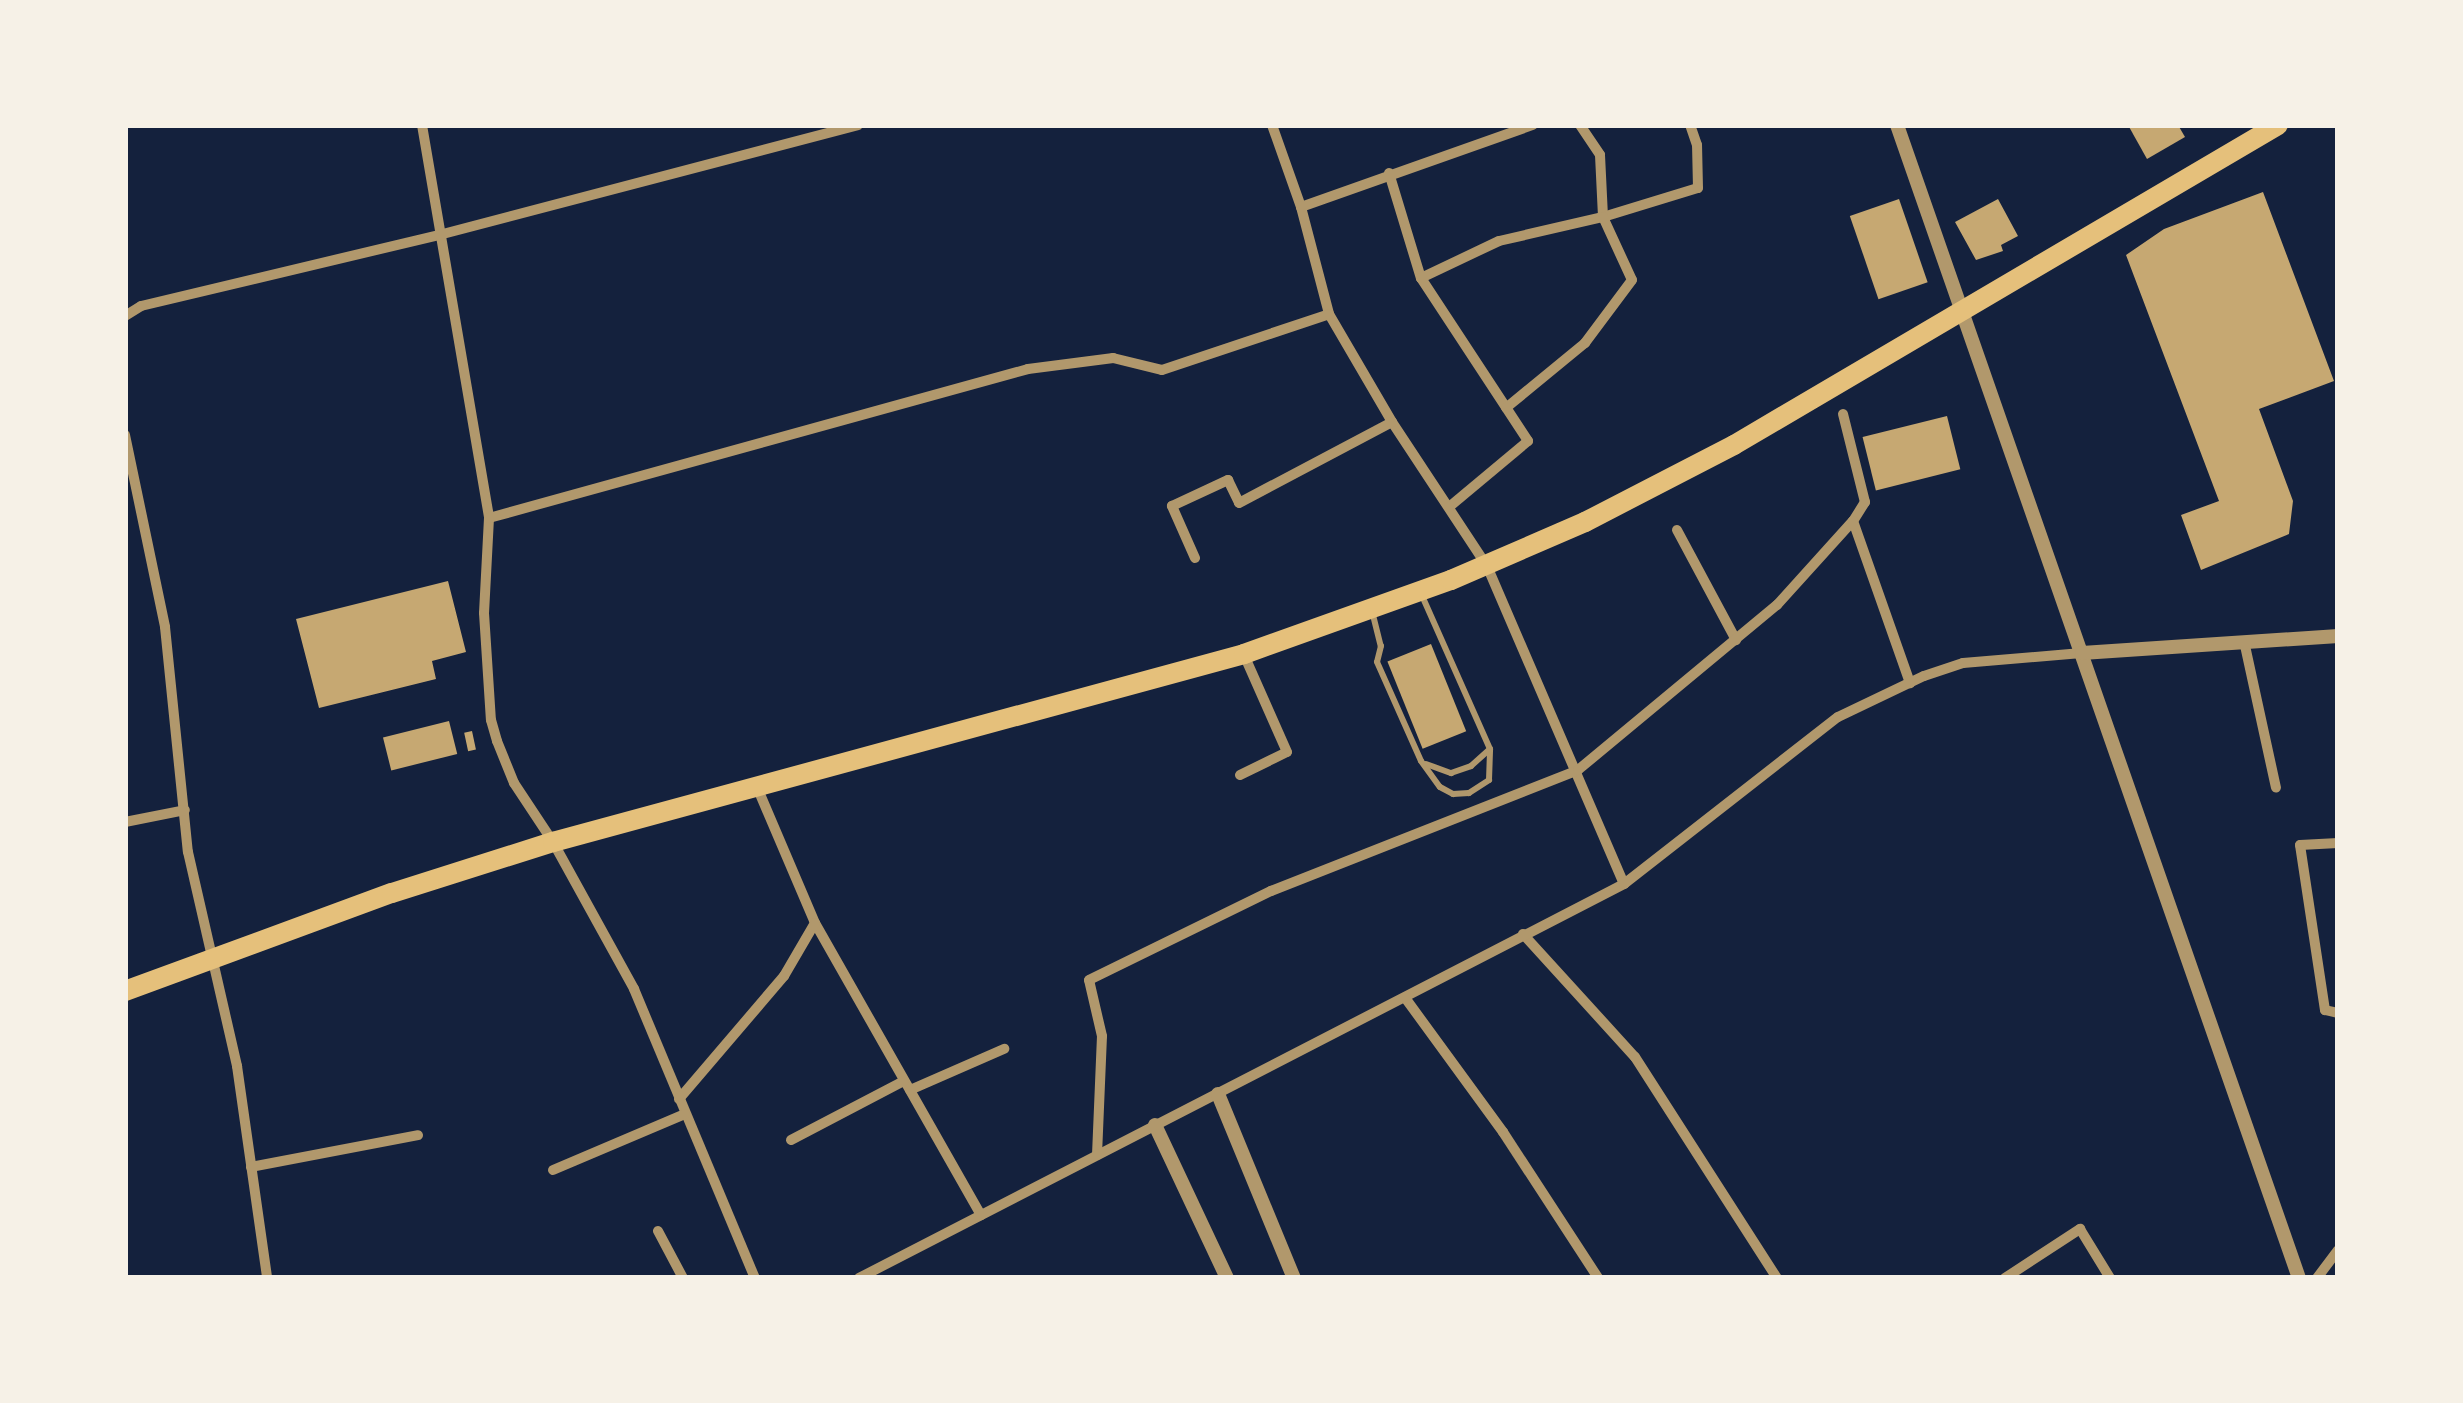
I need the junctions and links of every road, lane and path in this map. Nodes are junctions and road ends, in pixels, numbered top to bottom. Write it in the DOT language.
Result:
graph roads {
  1 [pos="422,125"];
  2 [pos="858,125"];
  3 [pos="1272,125"];
  4 [pos="1533,125"];
  5 [pos="1580,125"];
  6 [pos="1690,125"];
  7 [pos="1897,125"];
  8 [pos="2278,125"];
  9 [pos="1389,173"];
  10 [pos="1301,207"];
  11 [pos="1603,217"];
  12 [pos="439,234"];
  13 [pos="1421,278"];
  14 [pos="1963,312"];
  15 [pos="1329,314"];
  16 [pos="125,316"];
  17 [pos="1506,408"];
  18 [pos="1842,414"];
  19 [pos="1392,422"];
  20 [pos="125,436"];
  21 [pos="1449,507"];
  22 [pos="489,518"];
  23 [pos="1853,521"];
  24 [pos="1678,530"];
  25 [pos="1195,558"];
  26 [pos="1487,566"];
  27 [pos="1420,592"];
  28 [pos="1372,611"];
  29 [pos="2338,636"];
  30 [pos="1736,640"];
  31 [pos="2244,641"];
  32 [pos="2082,653"];
  33 [pos="1244,654"];
  34 [pos="1910,683"];
  35 [pos="1490,749"];
  36 [pos="1422,761"];
  37 [pos="1578,770"];
  38 [pos="1240,775"];
  39 [pos="757,786"];
  40 [pos="2276,788"];
  41 [pos="186,810"];
  42 [pos="125,822"];
  43 [pos="554,842"];
  44 [pos="2338,843"];
  45 [pos="1624,884"];
  46 [pos="815,923"];
  47 [pos="1523,934"];
  48 [pos="214,958"];
  49 [pos="125,991"];
  50 [pos="1406,999"];
  51 [pos="2338,1014"];
  52 [pos="1004,1049"];
  53 [pos="907,1085"];
  54 [pos="1218,1094"];
  55 [pos="679,1099"];
  56 [pos="685,1114"];
  57 [pos="1155,1125"];
  58 [pos="418,1135"];
  59 [pos="791,1140"];
  60 [pos="1097,1155"];
  61 [pos="250,1168"];
  62 [pos="553,1170"];
  63 [pos="981,1215"];
  64 [pos="658,1231"];
  65 [pos="2338,1250"];
  66 [pos="268,1278"];
  67 [pos="682,1278"];
  68 [pos="755,1278"];
  69 [pos="859,1278"];
  70 [pos="1227,1278"];
  71 [pos="1294,1278"];
  72 [pos="1598,1278"];
  73 [pos="1778,1278"];
  74 [pos="2005,1278"];
  75 [pos="2110,1278"];
  76 [pos="2299,1278"];
  77 [pos="2317,1278"];
  1 -- 12 [label="street"];
  2 -- 12 [label="street"];
  3 -- 10 [label="street"];
  4 -- 9 [label="street"];
  5 -- 11 [label="street"];
  6 -- 11 [label="street"];
  7 -- 14 [label="street"];
  8 -- 14 [label="highway"];
  9 -- 10 [label="street"];
  9 -- 13 [label="street"];
  10 -- 15 [label="street"];
  11 -- 13 [label="street"];
  11 -- 17 [label="street"];
  12 -- 16 [label="street"];
  12 -- 22 [label="street"];
  13 -- 17 [label="street"];
  14 -- 26 [label="highway"];
  14 -- 32 [label="street"];
  15 -- 19 [label="street"];
  15 -- 22 [label="street"];
  17 -- 21 [label="street"];
  18 -- 23 [label="street"];
  19 -- 21 [label="street"];
  19 -- 25 [label="street"];
  20 -- 41 [label="street"];
  21 -- 26 [label="street"];
  22 -- 43 [label="street"];
  23 -- 30 [label="street"];
  23 -- 34 [label="street"];
  24 -- 30 [label="street"];
  26 -- 27 [label="highway"];
  26 -- 37 [label="street"];
  27 -- 28 [label="highway"];
  27 -- 35 [label="lane"];
  28 -- 33 [label="highway"];
  28 -- 36 [label="lane"];
  29 -- 31 [label="street"];
  30 -- 37 [label="street"];
  31 -- 32 [label="street"];
  31 -- 40 [label="street"];
  32 -- 34 [label="street"];
  32 -- 76 [label="street"];
  33 -- 38 [label="street"];
  33 -- 39 [label="highway"];
  34 -- 45 [label="street"];
  35 -- 36 [label="lane"];
  35 -- 36 [label="lane"];
  37 -- 45 [label="street"];
  37 -- 60 [label="street"];
  39 -- 43 [label="highway"];
  39 -- 46 [label="street"];
  41 -- 42 [label="street"];
  41 -- 48 [label="street"];
  43 -- 48 [label="highway"];
  43 -- 55 [label="street"];
  44 -- 51 [label="street"];
  45 -- 47 [label="street"];
  46 -- 53 [label="street"];
  46 -- 55 [label="street"];
  47 -- 50 [label="street"];
  47 -- 73 [label="street"];
  48 -- 49 [label="highway"];
  48 -- 61 [label="street"];
  50 -- 54 [label="street"];
  50 -- 72 [label="street"];
  52 -- 53 [label="street"];
  53 -- 59 [label="street"];
  53 -- 63 [label="street"];
  54 -- 57 [label="street"];
  54 -- 71 [label="street"];
  55 -- 56 [label="street"];
  56 -- 62 [label="street"];
  56 -- 68 [label="street"];
  57 -- 60 [label="street"];
  57 -- 70 [label="street"];
  58 -- 61 [label="street"];
  60 -- 63 [label="street"];
  61 -- 66 [label="street"];
  63 -- 69 [label="street"];
  64 -- 67 [label="street"];
  65 -- 77 [label="street"];
  74 -- 75 [label="street"];
}
